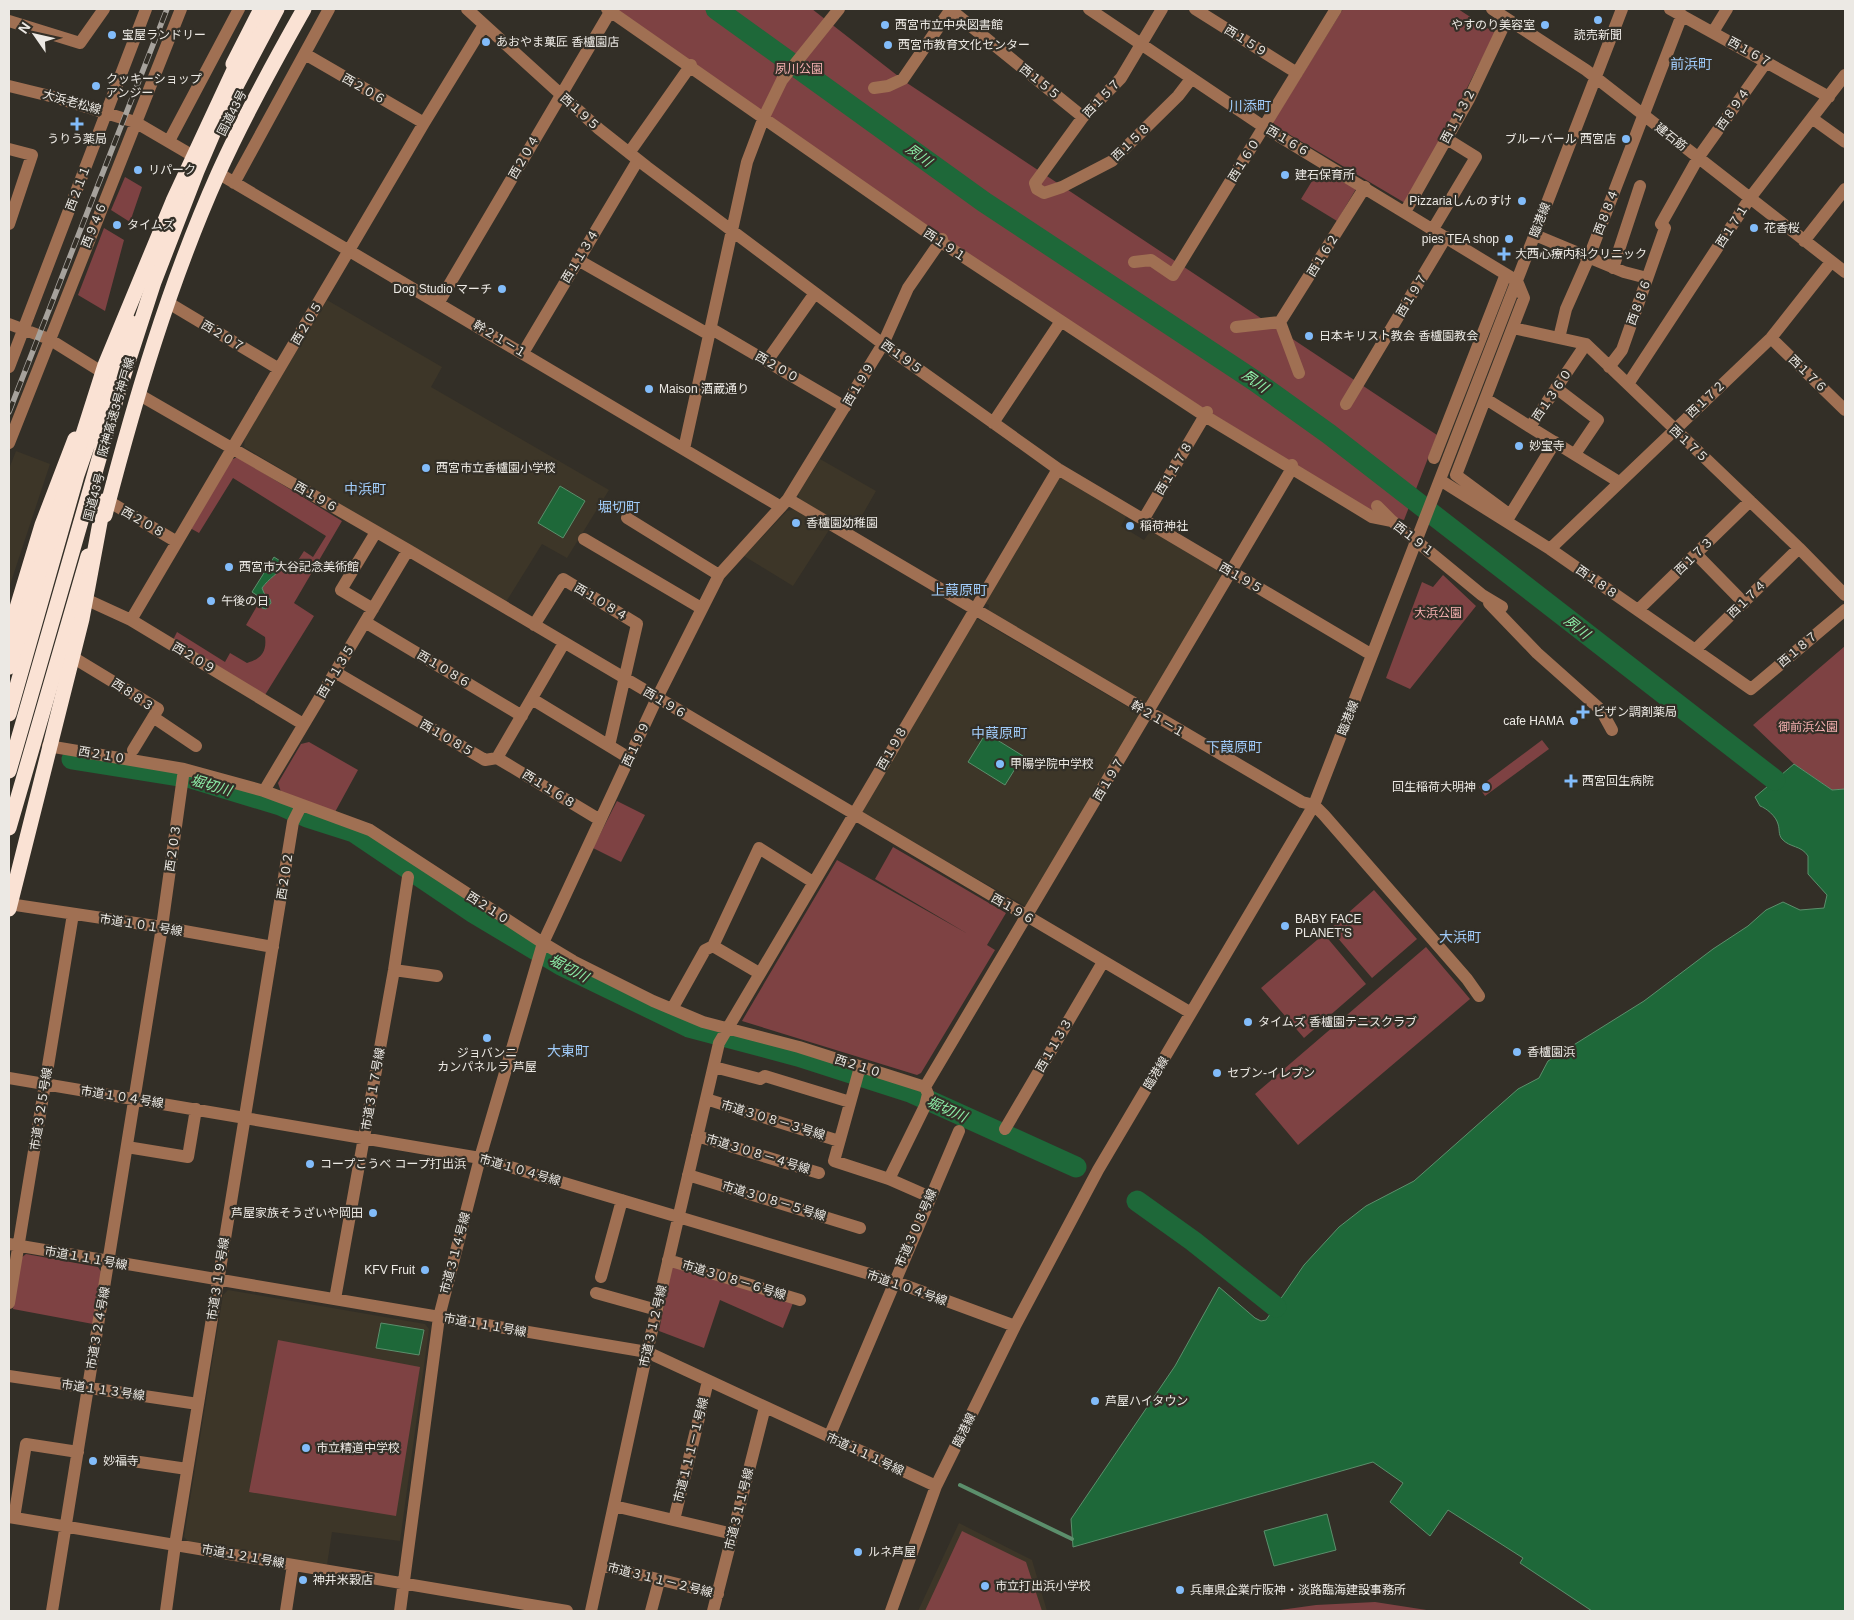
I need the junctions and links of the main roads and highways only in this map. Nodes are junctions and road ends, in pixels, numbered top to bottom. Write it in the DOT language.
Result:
graph roads {
  1 [pos="294,9"];
  2 [pos="304,9"];
  3 [pos="269,13"];
  4 [pos="130,322"];
  5 [pos="106,501"];
  6 [pos="9,634"];
  7 [pos="9,668"];
  8 [pos="9,714"];
  9 [pos="9,771"];
  10 [pos="9,828"];
  11 [pos="9,899"];
  12 [pos="9,909"];
  1 -- 5 [label="highway, 阪神高速3号神戸線"];
  2 -- 5 [label="highway, 国道43号"];
  3 -- 4 [label="highway, 国道43号"];
  3 -- 7 [label="highway, bridge"];
  3 -- 9 [label="highway, 阪神高速3号神戸線, bridge"];
  4 -- 6 [label="highway"];
  4 -- 8 [label="highway, 国道43号"];
  5 -- 10 [label="highway, 阪神高速3号神戸線, bridge"];
  5 -- 11 [label="highway, 国道43号"];
  5 -- 12 [label="highway, bridge"];
}
